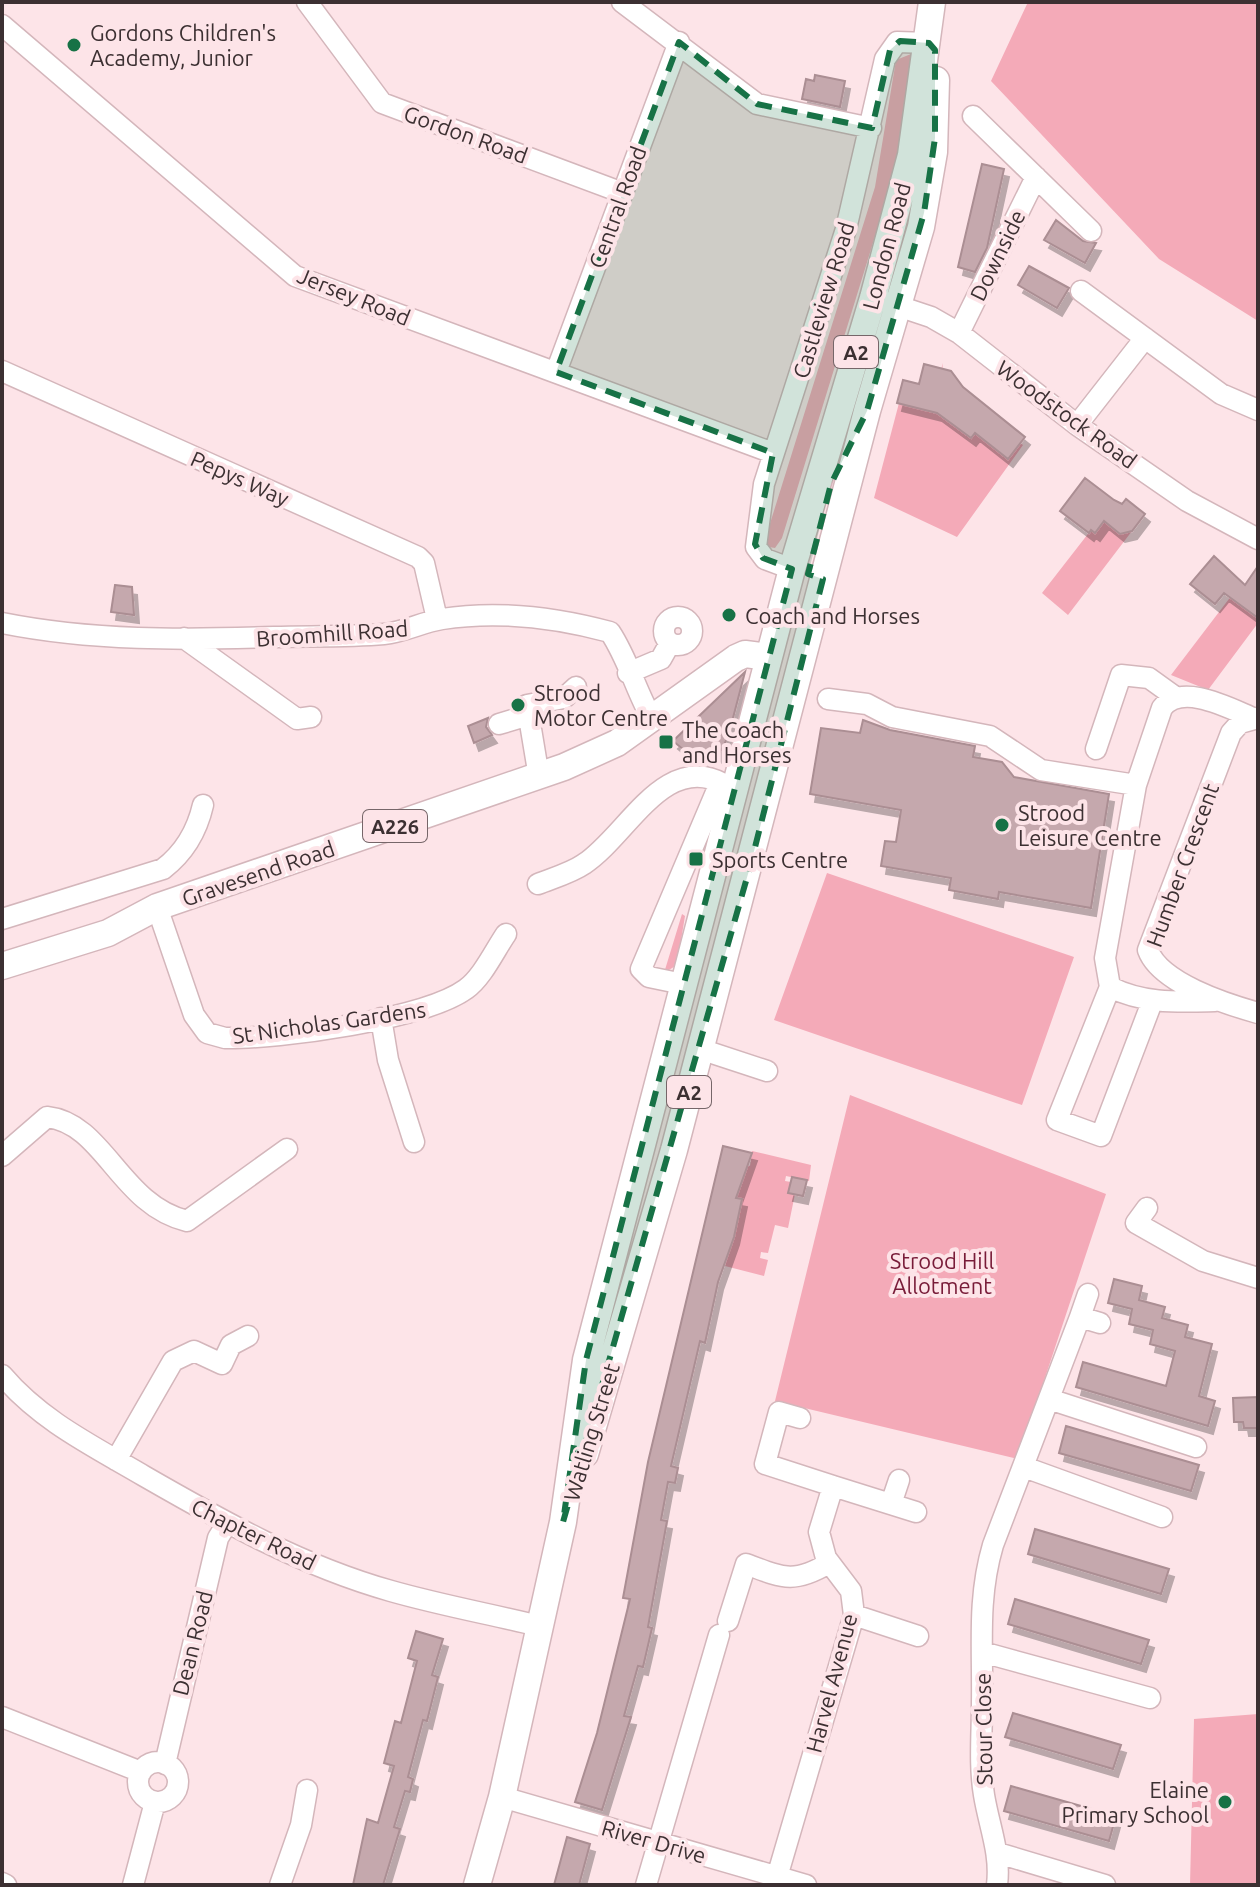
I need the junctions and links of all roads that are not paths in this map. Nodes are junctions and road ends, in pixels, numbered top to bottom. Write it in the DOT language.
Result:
graph roads {
  1 [pos="307,2"];
  2 [pos="622,2"];
  3 [pos="932,2"];
  4 [pos="2,25"];
  5 [pos="679,42"];
  6 [pos="929,43"];
  7 [pos="973,116"];
  8 [pos="871,128"];
  9 [pos="1036,177"];
  10 [pos="623,193"];
  11 [pos="1091,231"];
  12 [pos="1081,291"];
  13 [pos="873,298"];
  14 [pos="900,306"];
  15 [pos="959,333"];
  16 [pos="1145,338"];
  17 [pos="2,371"];
  18 [pos="556,372"];
  19 [pos="1258,410"];
  20 [pos="1077,425"];
  21 [pos="828,445"];
  22 [pos="773,453"];
  23 [pos="1258,539"];
  24 [pos="807,574"];
  25 [pos="437,619"];
  26 [pos="2,623"];
  27 [pos="184,638"];
  28 [pos="670,643"];
  29 [pos="769,657"];
  30 [pos="803,659"];
  31 [pos="628,673"];
  32 [pos="576,687"];
  33 [pos="1174,696"];
  34 [pos="828,699"];
  35 [pos="529,715"];
  36 [pos="311,717"];
  37 [pos="1256,718"];
  38 [pos="652,719"];
  39 [pos="499,724"];
  40 [pos="1096,749"];
  41 [pos="539,777"];
  42 [pos="730,785"];
  43 [pos="1136,785"];
  44 [pos="203,805"];
  45 [pos="765,809"];
  46 [pos="538,884"];
  47 [pos="157,907"];
  48 [pos="2,919"];
  49 [pos="506,934"];
  50 [pos="2,966"];
  51 [pos="683,984"];
  52 [pos="1110,987"];
  53 [pos="1215,1001"];
  54 [pos="1152,1002"];
  55 [pos="1258,1013"];
  56 [pos="381,1018"];
  57 [pos="700,1049"];
  58 [pos="767,1071"];
  59 [pos="414,1142"];
  60 [pos="287,1149"];
  61 [pos="2,1156"];
  62 [pos="634,1177"];
  63 [pos="1147,1208"];
  64 [pos="1258,1278"];
  65 [pos="1088,1294"];
  66 [pos="248,1336"];
  67 [pos="2,1375"];
  68 [pos="1049,1399"];
  69 [pos="800,1418"];
  70 [pos="1196,1447"];
  71 [pos="116,1460"];
  72 [pos="1024,1467"];
  73 [pos="899,1480"];
  74 [pos="833,1486"];
  75 [pos="891,1504"];
  76 [pos="916,1512"];
  77 [pos="1162,1517"];
  78 [pos="563,1522"];
  79 [pos="226,1525"];
  80 [pos="829,1563"];
  81 [pos="854,1615"];
  82 [pos="539,1626"];
  83 [pos="918,1636"];
  84 [pos="982,1652"];
  85 [pos="1150,1698"];
  86 [pos="2,1717"];
  87 [pos="165,1764"];
  88 [pos="141,1772"];
  89 [pos="307,1790"];
  90 [pos="502,1797"];
  91 [pos="155,1802"];
  92 [pos="660,1843"];
  93 [pos="998,1853"];
  94 [pos="772,1879"];
  95 [pos="133,1885"];
  96 [pos="280,1885"];
  97 [pos="477,1885"];
  98 [pos="646,1885"];
  99 [pos="806,1885"];
  100 [pos="997,1885"];
  101 [pos="1105,1885"];
  1 -- 10 [label="street, Gordon Road"];
  2 -- 5 [label="street"];
  3 -- 6 [label="main road, London Road / A2"];
  4 -- 18 [label="street, Jersey Road"];
  5 -- 8 [label="street"];
  5 -- 10 [label="street, Central Road"];
  6 -- 8 [label="street, Castleview Road"];
  6 -- 13 [label="main road, London Road / A2"];
  6 -- 14 [label="main road, London Road / A2"];
  7 -- 9 [label="street"];
  8 -- 22 [label="street, Castleview Road"];
  9 -- 11 [label="street"];
  9 -- 15 [label="street, Downside"];
  10 -- 18 [label="street, Central Road"];
  12 -- 16 [label="street"];
  13 -- 14 [label="street, Woodstock Road"];
  13 -- 21 [label="main road, London Road / A2"];
  14 -- 15 [label="street, Woodstock Road"];
  14 -- 21 [label="main road, London Road"];
  14 -- 24 [label="main road, London Road / A2"];
  15 -- 20 [label="street, Woodstock Road"];
  16 -- 19 [label="street"];
  16 -- 20 [label="street"];
  17 -- 25 [label="street, Pepys Way"];
  18 -- 22 [label="street, Jersey Road"];
  20 -- 23 [label="street, Woodstock Road"];
  21 -- 24 [label="main road, London Road / A2"];
  22 -- 24 [label="street, Castleview Road"];
  24 -- 29 [label="main road, London Road / A2"];
  24 -- 30 [label="main road, London Road / A2"];
  25 -- 27 [label="street, Broomhill Road"];
  25 -- 31 [label="street, Broomhill Road"];
  26 -- 27 [label="street, Broomhill Road"];
  27 -- 36 [label="street"];
  28 -- 31 [label="street"];
  29 -- 38 [label="main road, Gravesend Road / A226"];
  29 -- 42 [label="main road, Watling Street / A2"];
  30 -- 45 [label="main road, Watling Street / A2"];
  31 -- 38 [label="street, Broomhill Road"];
  32 -- 35 [label="street"];
  33 -- 37 [label="street"];
  33 -- 40 [label="street"];
  33 -- 43 [label="street"];
  34 -- 43 [label="street"];
  35 -- 39 [label="street"];
  35 -- 41 [label="street"];
  37 -- 53 [label="street, Humber Crescent"];
  38 -- 41 [label="main road, Gravesend Road / A226"];
  41 -- 47 [label="main road, Gravesend Road / A226"];
  42 -- 46 [label="street"];
  42 -- 51 [label="main road, Watling Street / A2"];
  42 -- 51 [label="street, Watling Street"];
  43 -- 52 [label="street"];
  44 -- 48 [label="street"];
  45 -- 51 [label="main road, Watling Street"];
  45 -- 57 [label="main road, Watling Street / A2"];
  47 -- 50 [label="main road, Gravesend Road / A226"];
  47 -- 56 [label="street, St Nicholas Gardens"];
  49 -- 56 [label="street, St Nicholas Gardens"];
  51 -- 62 [label="main road, Watling Street / A2"];
  52 -- 54 [label="street"];
  52 -- 54 [label="street"];
  53 -- 54 [label="street"];
  53 -- 55 [label="street, Humber Crescent"];
  56 -- 59 [label="street"];
  57 -- 58 [label="street"];
  57 -- 62 [label="main road, Watling Street"];
  57 -- 78 [label="main road, Watling Street / A2"];
  60 -- 61 [label="street"];
  62 -- 78 [label="main road, Watling Street / A2"];
  63 -- 64 [label="street"];
  65 -- 68 [label="street, Stour Close"];
  66 -- 71 [label="street"];
  67 -- 71 [label="street, Chapter Road"];
  68 -- 70 [label="street"];
  68 -- 72 [label="street, Stour Close"];
  69 -- 74 [label="street"];
  71 -- 79 [label="street, Chapter Road"];
  72 -- 77 [label="street"];
  72 -- 84 [label="street, Stour Close"];
  73 -- 75 [label="street"];
  74 -- 75 [label="street"];
  74 -- 80 [label="street, Harvel Avenue"];
  75 -- 76 [label="street"];
  78 -- 82 [label="main road, A2"];
  79 -- 82 [label="street, Chapter Road"];
  79 -- 87 [label="street, Dean Road"];
  80 -- 81 [label="street, Harvel Avenue"];
  80 -- 92 [label="street"];
  81 -- 83 [label="street"];
  81 -- 94 [label="street, Harvel Avenue"];
  82 -- 90 [label="main road, A2"];
  84 -- 85 [label="street, Stour Close"];
  84 -- 93 [label="street, Stour Close"];
  86 -- 88 [label="street"];
  87 -- 88 [label="street"];
  87 -- 91 [label="street, Dean Road"];
  88 -- 91 [label="street"];
  89 -- 96 [label="street"];
  90 -- 92 [label="street, River Drive"];
  90 -- 97 [label="main road, A2"];
  91 -- 95 [label="street"];
  92 -- 94 [label="street, River Drive"];
  92 -- 98 [label="street"];
  93 -- 100 [label="street, Stour Close"];
  93 -- 101 [label="street"];
  94 -- 99 [label="street, River Drive"];
}
